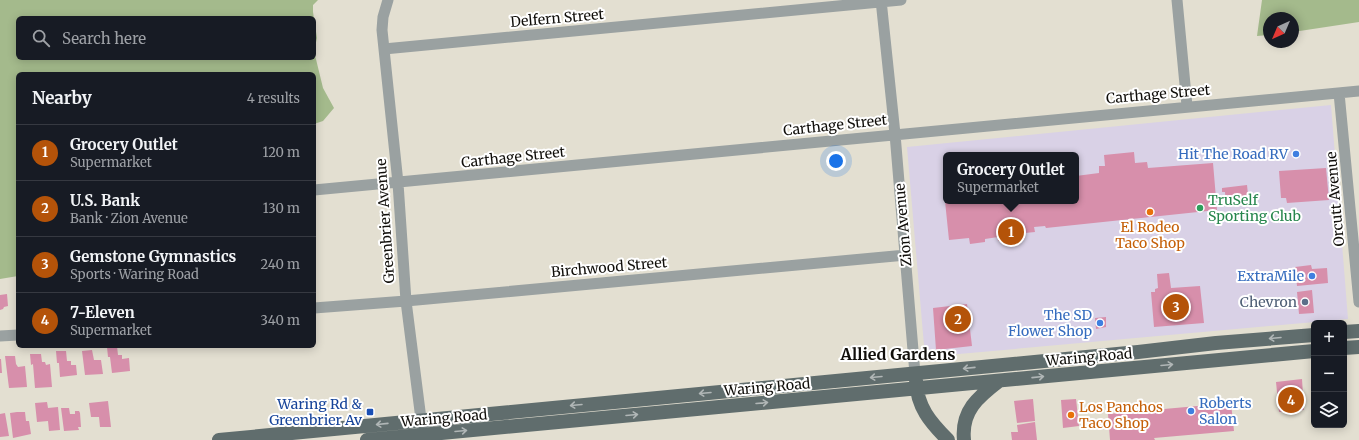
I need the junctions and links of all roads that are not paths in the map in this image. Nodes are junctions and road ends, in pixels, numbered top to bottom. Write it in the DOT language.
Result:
graph roads {
  1 [pos="388,0"];
  2 [pos="901,0"];
  3 [pos="1177,0"];
  4 [pos="881,1"];
  5 [pos="384,49"];
  6 [pos="1359,91"];
  7 [pos="1339,93"];
  8 [pos="1187,106"];
  9 [pos="895,134"];
  10 [pos="398,183"];
  11 [pos="316,190"];
  12 [pos="1355,210"];
  13 [pos="906,254"];
  14 [pos="406,301"];
  15 [pos="1359,302"];
  16 [pos="316,308"];
  17 [pos="1359,331"];
  18 [pos="1347,332"];
  19 [pos="16,335"];
  20 [pos="1311,335"];
  21 [pos="0,336"];
  22 [pos="1359,347"];
  23 [pos="1347,348"];
  24 [pos="1311,351"];
  25 [pos="915,374"];
  26 [pos="999,381"];
  27 [pos="916,389"];
  28 [pos="421,420"];
  29 [pos="423,437"];
  30 [pos="219,440"];
  31 [pos="367,440"];
  32 [pos="948,440"];
  33 [pos="964,440"];
  1 -- 5 [label="street, Greenbrier Avenue"];
  2 -- 4 [label="street, Delfern Street"];
  3 -- 8 [label="street"];
  4 -- 5 [label="street, Delfern Street"];
  4 -- 9 [label="street, Zion Avenue"];
  5 -- 10 [label="street, Greenbrier Avenue"];
  6 -- 7 [label="street, Carthage Street"];
  7 -- 8 [label="street, Carthage Street"];
  7 -- 12 [label="street, Orcutt Avenue"];
  8 -- 9 [label="street, Carthage Street"];
  9 -- 10 [label="street, Carthage Street"];
  9 -- 13 [label="street, Zion Avenue"];
  10 -- 11 [label="street, Carthage Street"];
  10 -- 14 [label="street, Greenbrier Avenue"];
  12 -- 15 [label="street, Orcutt Avenue"];
  13 -- 14 [label="street, Birchwood Street"];
  13 -- 25 [label="street, Zion Avenue"];
  14 -- 16 [label="street, Birchwood Street"];
  14 -- 28 [label="street, Greenbrier Avenue"];
  17 -- 18 [label="main road"];
  19 -- 21 [label="street"];
  20 -- 25 [label="main road, Waring Road, one-way"];
  22 -- 23 [label="main road"];
  26 -- 24 [label="main road, Waring Road, one-way"];
  25 -- 27 [label="main road, Zion Avenue"];
  25 -- 28 [label="main road, Waring Road, one-way"];
  26 -- 27 [label="main road, Waring Road"];
  26 -- 33 [label="main road"];
  29 -- 27 [label="main road, Waring Road, one-way"];
  27 -- 32 [label="main road, Zion Avenue"];
  28 -- 29 [label="street, Greenbrier Avenue"];
  28 -- 30 [label="main road, Waring Road, one-way"];
  29 -- 31 [label="main road, Waring Road"];
}
